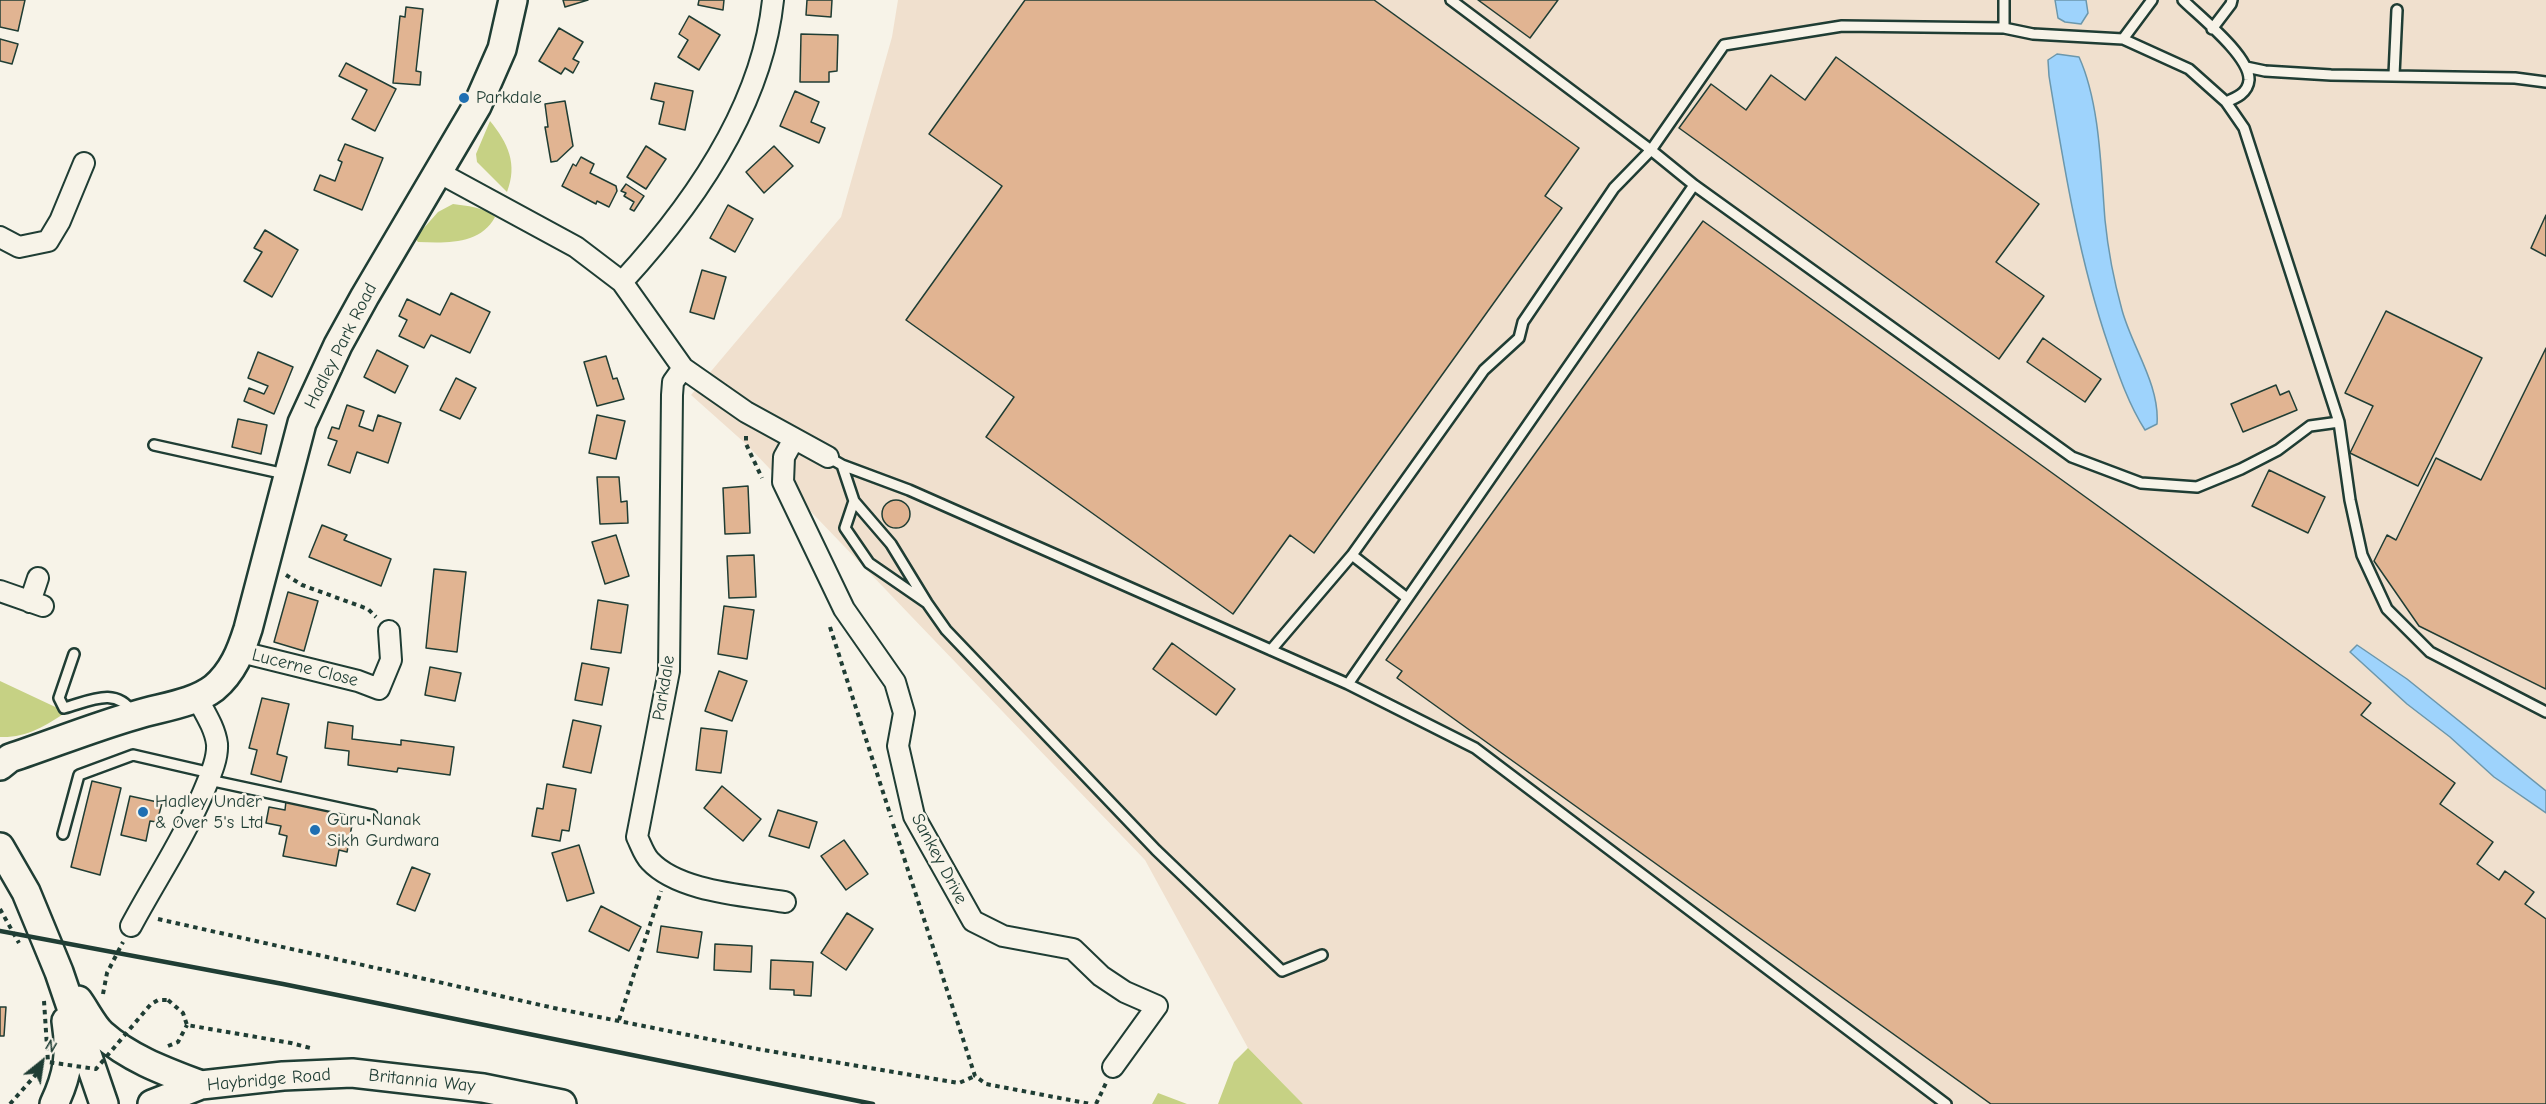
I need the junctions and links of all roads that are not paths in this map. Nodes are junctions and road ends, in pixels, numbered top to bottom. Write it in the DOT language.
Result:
graph roads {
  1 [pos="513,0"];
  2 [pos="773,0"];
  3 [pos="1450,0"];
  4 [pos="2004,0"];
  5 [pos="2152,0"];
  6 [pos="2183,0"];
  7 [pos="2232,0"];
  8 [pos="2397,10"];
  9 [pos="2004,28"];
  10 [pos="2212,29"];
  11 [pos="2123,39"];
  12 [pos="2246,67"];
  13 [pos="2394,75"];
  14 [pos="2546,82"];
  15 [pos="2226,102"];
  16 [pos="1651,150"];
  17 [pos="84,163"];
  18 [pos="438,171"];
  19 [pos="1694,185"];
  20 [pos="0,237"];
  21 [pos="622,282"];
  22 [pos="683,368"];
  23 [pos="2339,422"];
  24 [pos="794,439"];
  25 [pos="154,445"];
  26 [pos="835,461"];
  27 [pos="287,474"];
  28 [pos="854,501"];
  29 [pos="1352,555"];
  30 [pos="38,578"];
  31 [pos="0,591"];
  32 [pos="1407,598"];
  33 [pos="927,603"];
  34 [pos="389,631"];
  35 [pos="1271,650"];
  36 [pos="241,652"];
  37 [pos="74,654"];
  38 [pos="1348,684"];
  39 [pos="197,698"];
  40 [pos="2546,712"];
  41 [pos="135,715"];
  42 [pos="0,766"];
  43 [pos="210,776"];
  44 [pos="372,815"];
  45 [pos="63,834"];
  46 [pos="0,847"];
  47 [pos="785,902"];
  48 [pos="134,920"];
  49 [pos="1322,955"];
  50 [pos="59,972"];
  51 [pos="1113,1067"];
  52 [pos="352,1073"];
  53 [pos="201,1085"];
  54 [pos="54,1104"];
  55 [pos="104,1104"];
  56 [pos="152,1104"];
  57 [pos="561,1104"];
  58 [pos="1946,1104"];
  1 -- 18 [label="street, Hadley Park Road"];
  2 -- 21 [label="street"];
  3 -- 16 [label="lane"];
  4 -- 9 [label="lane"];
  5 -- 11 [label="lane"];
  6 -- 10 [label="lane"];
  7 -- 10 [label="lane"];
  8 -- 13 [label="lane"];
  9 -- 11 [label="lane"];
  9 -- 16 [label="lane"];
  10 -- 12 [label="lane"];
  11 -- 15 [label="lane"];
  12 -- 13 [label="lane"];
  12 -- 15 [label="lane"];
  13 -- 14 [label="lane"];
  15 -- 23 [label="lane"];
  16 -- 19 [label="lane"];
  16 -- 29 [label="lane"];
  17 -- 20 [label="street"];
  18 -- 21 [label="street"];
  18 -- 27 [label="street, Hadley Park Road"];
  19 -- 23 [label="lane"];
  19 -- 32 [label="lane"];
  21 -- 22 [label="street"];
  22 -- 24 [label="street"];
  22 -- 47 [label="street, Parkdale"];
  23 -- 40 [label="lane"];
  24 -- 26 [label="street"];
  24 -- 51 [label="street, Sankey Drive"];
  25 -- 27 [label="lane"];
  26 -- 28 [label="lane"];
  26 -- 35 [label="lane"];
  27 -- 36 [label="street, Hadley Park Road"];
  28 -- 33 [label="lane"];
  28 -- 33 [label="lane"];
  29 -- 32 [label="lane"];
  29 -- 35 [label="lane"];
  30 -- 31 [label="street"];
  32 -- 38 [label="lane"];
  33 -- 49 [label="lane"];
  34 -- 36 [label="street, Lucerne Close"];
  35 -- 38 [label="lane"];
  36 -- 39 [label="street, Hadley Park Road"];
  37 -- 41 [label="lane"];
  38 -- 58 [label="lane"];
  39 -- 41 [label="street, Hadley Park Road"];
  39 -- 43 [label="street"];
  41 -- 42 [label="street, Hadley Park Road"];
  43 -- 44 [label="lane"];
  43 -- 45 [label="lane"];
  43 -- 48 [label="street"];
  46 -- 50 [label="street"];
  50 -- 53 [label="street"];
  50 -- 54 [label="street"];
  50 -- 55 [label="street"];
  52 -- 53 [label="street, Haybridge Road"];
  52 -- 57 [label="street, Britannia Way"];
  53 -- 56 [label="street, Haybridge Road"];
}
